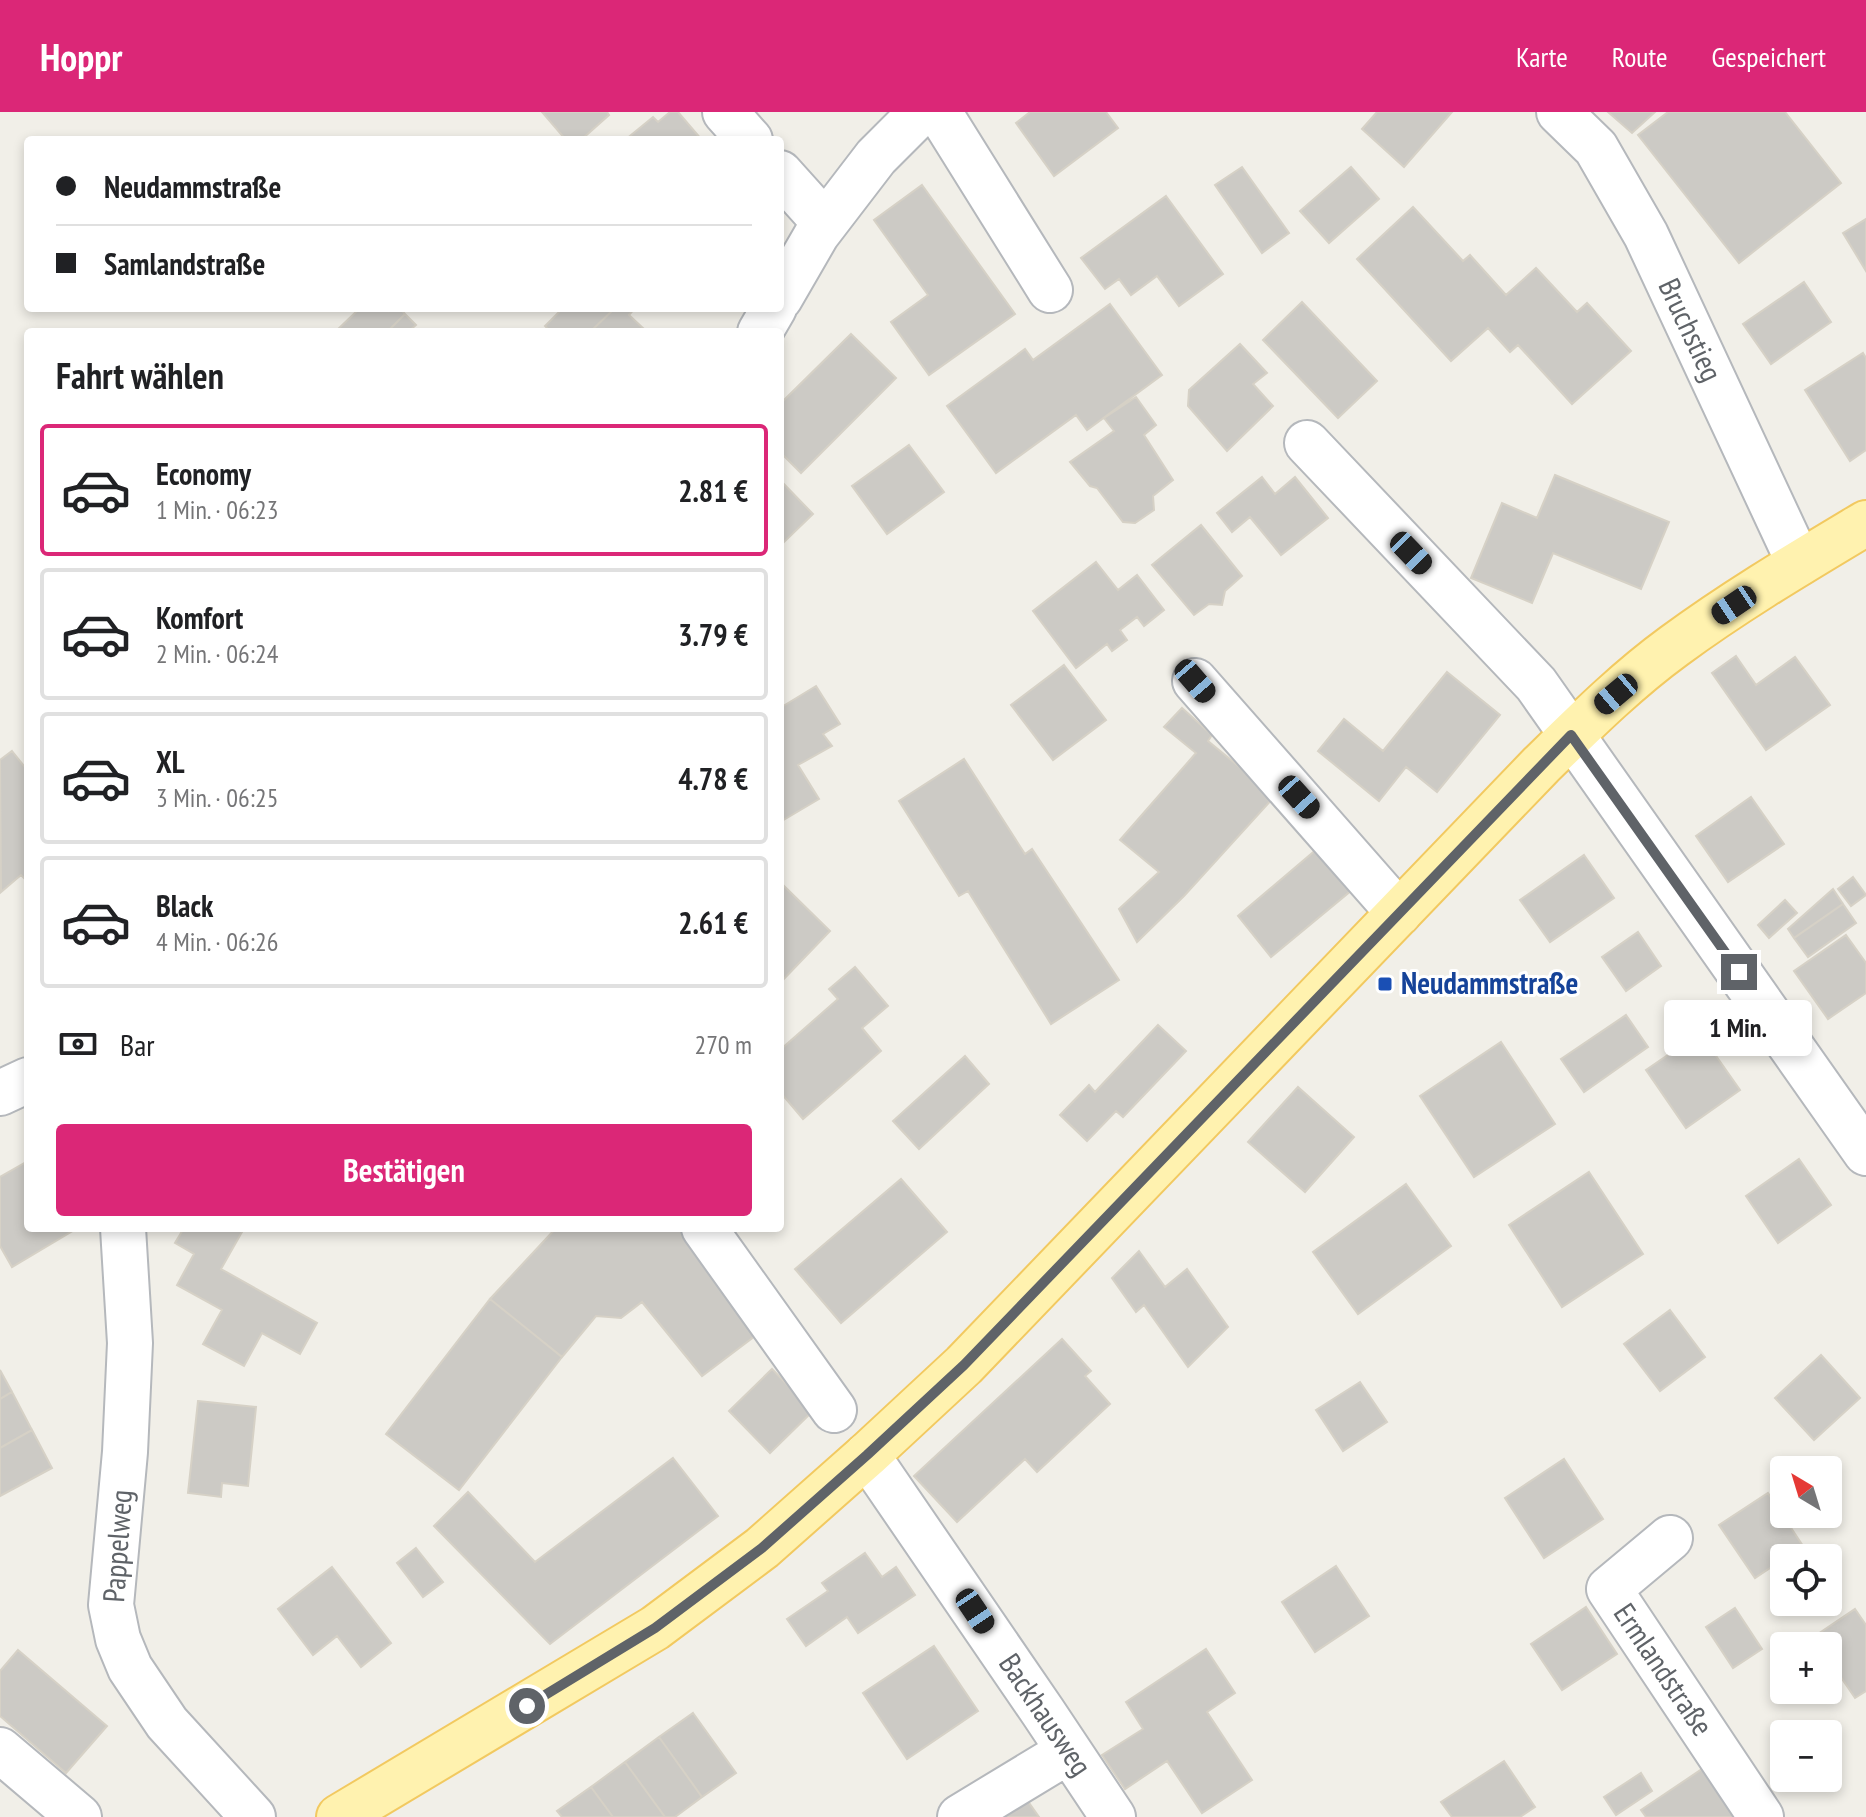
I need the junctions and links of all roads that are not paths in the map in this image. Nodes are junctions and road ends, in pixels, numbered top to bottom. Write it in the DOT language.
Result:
graph roads {
  1 [pos="725,112"];
  2 [pos="921,112"];
  3 [pos="939,112"];
  4 [pos="1559,112"];
  5 [pos="746,136"];
  6 [pos="784,177"];
  7 [pos="825,223"];
  8 [pos="1050,290"];
  9 [pos="784,291"];
  10 [pos="1307,443"];
  11 [pos="1866,523"];
  12 [pos="1799,563"];
  13 [pos="1195,681"];
  14 [pos="1571,735"];
  15 [pos="1399,913"];
  16 [pos="24,1082"];
  17 [pos="0,1093"];
  18 [pos="1866,1153"];
  19 [pos="123,1232"];
  20 [pos="707,1232"];
  21 [pos="834,1410"];
  22 [pos="867,1455"];
  23 [pos="1670,1538"];
  24 [pos="0,1750"];
  25 [pos="1069,1751"];
  26 [pos="341,1816"];
  27 [pos="79,1817"];
  28 [pos="253,1817"];
  29 [pos="960,1817"];
  30 [pos="1113,1817"];
  31 [pos="1761,1817"];
  1 -- 5 [label="street"];
  2 -- 7 [label="street"];
  3 -- 8 [label="street"];
  4 -- 12 [label="street, Bruchstieg"];
  6 -- 7 [label="street"];
  7 -- 9 [label="street"];
  10 -- 14 [label="street"];
  11 -- 12 [label="main road"];
  12 -- 14 [label="main road"];
  13 -- 15 [label="street"];
  14 -- 15 [label="main road"];
  14 -- 18 [label="street"];
  15 -- 22 [label="main road"];
  16 -- 17 [label="street"];
  19 -- 28 [label="street, Pappelweg"];
  20 -- 21 [label="street"];
  22 -- 25 [label="street, Backhausweg"];
  22 -- 26 [label="main road"];
  23 -- 31 [label="street, Ermlandstraße"];
  24 -- 27 [label="street"];
  25 -- 29 [label="street"];
  25 -- 30 [label="street, Backhausweg"];
}
